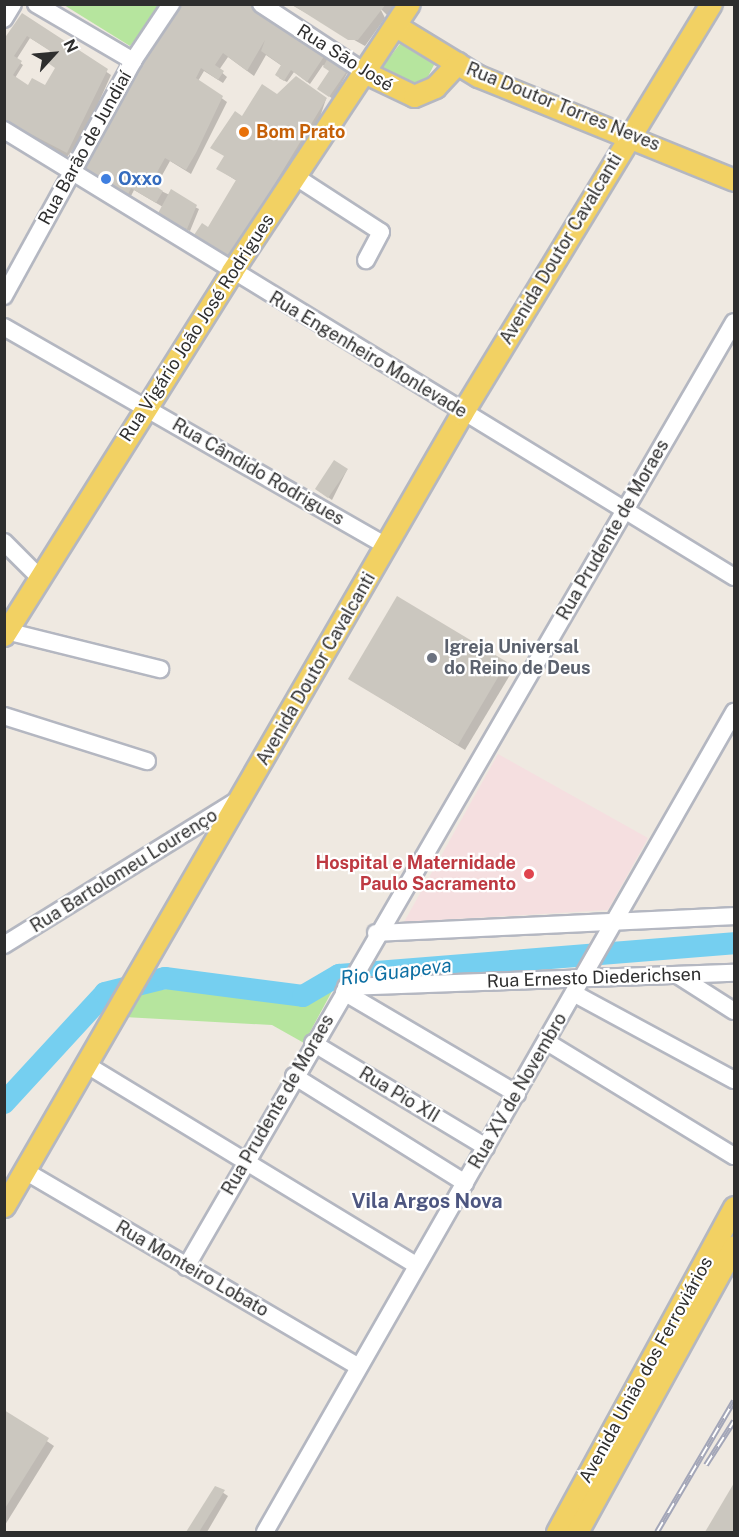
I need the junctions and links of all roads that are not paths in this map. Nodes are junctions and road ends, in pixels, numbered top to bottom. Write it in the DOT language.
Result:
graph roads {
  1 [pos="13,4"];
  2 [pos="36,4"];
  3 [pos="171,4"];
  4 [pos="261,4"];
  5 [pos="409,4"];
  6 [pos="711,4"];
  7 [pos="4,19"];
  8 [pos="396,27"];
  9 [pos="133,62"];
  10 [pos="457,63"];
  11 [pos="366,74"];
  12 [pos="4,130"];
  13 [pos="630,134"];
  14 [pos="71,172"];
  15 [pos="296,177"];
  16 [pos="735,180"];
  17 [pos="4,258"];
  18 [pos="366,260"];
  19 [pos="20,266"];
  20 [pos="231,272"];
  21 [pos="4,296"];
  22 [pos="735,322"];
  23 [pos="4,327"];
  24 [pos="145,408"];
  25 [pos="462,413"];
  26 [pos="624,511"];
  27 [pos="4,542"];
  28 [pos="386,546"];
  29 [pos="38,576"];
  30 [pos="735,577"];
  31 [pos="5,633"];
  32 [pos="160,669"];
  33 [pos="735,712"];
  34 [pos="4,716"];
  35 [pos="147,761"];
  36 [pos="243,796"];
  37 [pos="735,916"];
  38 [pos="612,929"];
  39 [pos="373,940"];
  40 [pos="4,945"];
  41 [pos="587,973"];
  42 [pos="735,973"];
  43 [pos="678,976"];
  44 [pos="347,985"];
  45 [pos="575,994"];
  46 [pos="735,1011"];
  47 [pos="547,1042"];
  48 [pos="312,1043"];
  49 [pos="87,1065"];
  50 [pos="294,1076"];
  51 [pos="735,1080"];
  52 [pos="517,1094"];
  53 [pos="486,1147"];
  54 [pos="735,1156"];
  55 [pos="245,1163"];
  56 [pos="25,1171"];
  57 [pos="465,1183"];
  58 [pos="4,1206"];
  59 [pos="735,1207"];
  60 [pos="735,1246"];
  61 [pos="416,1265"];
  62 [pos="186,1267"];
  63 [pos="359,1367"];
  64 [pos="265,1533"];
  65 [pos="557,1533"];
  66 [pos="577,1533"];
  1 -- 7 [label="street"];
  2 -- 9 [label="street"];
  3 -- 9 [label="street, Rua Barão de Jundiaí"];
  4 -- 11 [label="street, Rua São José"];
  5 -- 8 [label="main road, Rua Vigário João José Rodrigues"];
  6 -- 13 [label="main road, Avenida Doutor Cavalcanti"];
  8 -- 10 [label="main road, Rua Doutor Torres Neves"];
  8 -- 11 [label="main road, Rua Vigário João José Rodrigues"];
  9 -- 14 [label="street, Rua Barão de Jundiaí"];
  10 -- 11 [label="main road, Rua São José"];
  10 -- 13 [label="main road, Rua Doutor Torres Neves"];
  11 -- 15 [label="main road, Rua Vigário João José Rodrigues"];
  12 -- 14 [label="street, Rua Engenheiro Monlevade"];
  13 -- 16 [label="main road, Rua Doutor Torres Neves"];
  13 -- 25 [label="main road, Avenida Doutor Cavalcanti"];
  14 -- 19 [label="street, Rua Barão de Jundiaí"];
  14 -- 20 [label="street, Rua Engenheiro Monlevade"];
  15 -- 18 [label="street"];
  15 -- 20 [label="main road, Rua Vigário João José Rodrigues"];
  17 -- 19 [label="street"];
  19 -- 21 [label="street, Rua Barão de Jundiaí"];
  20 -- 24 [label="main road, Rua Vigário João José Rodrigues"];
  20 -- 25 [label="street, Rua Engenheiro Monlevade"];
  22 -- 26 [label="street, Rua Prudente de Moraes"];
  23 -- 24 [label="street, Rua Cândido Rodrigues"];
  24 -- 28 [label="street, Rua Cândido Rodrigues"];
  24 -- 29 [label="main road, Rua Vigário João José Rodrigues"];
  25 -- 26 [label="street, Rua Engenheiro Monlevade"];
  25 -- 28 [label="main road, Avenida Doutor Cavalcanti"];
  26 -- 30 [label="street, Rua Engenheiro Monlevade"];
  26 -- 39 [label="street, Rua Prudente de Moraes"];
  27 -- 29 [label="street"];
  28 -- 36 [label="main road, Avenida Doutor Cavalcanti"];
  29 -- 31 [label="main road, Rua Vigário João José Rodrigues"];
  31 -- 32 [label="street"];
  33 -- 38 [label="street, Rua XV de Novembro"];
  34 -- 35 [label="street"];
  36 -- 40 [label="street, Rua Bartolomeu Lourenço"];
  36 -- 49 [label="main road, Avenida Doutor Cavalcanti"];
  37 -- 38 [label="street"];
  38 -- 39 [label="street"];
  38 -- 41 [label="street, Rua XV de Novembro"];
  39 -- 44 [label="street, Rua Prudente de Moraes"];
  41 -- 43 [label="street, Rua Ernesto Diederichsen"];
  41 -- 44 [label="street, Rua Ernesto Diederichsen"];
  41 -- 45 [label="street, Rua XV de Novembro"];
  42 -- 43 [label="street, Rua Ernesto Diederichsen"];
  43 -- 46 [label="street"];
  44 -- 48 [label="street, Rua Prudente de Moraes"];
  44 -- 52 [label="street"];
  45 -- 47 [label="street, Rua XV de Novembro"];
  45 -- 51 [label="street"];
  47 -- 52 [label="street, Rua XV de Novembro"];
  47 -- 54 [label="street"];
  48 -- 50 [label="street, Rua Prudente de Moraes"];
  48 -- 53 [label="street, Rua Pio XII"];
  49 -- 55 [label="street"];
  49 -- 56 [label="main road, Avenida Doutor Cavalcanti"];
  50 -- 55 [label="street, Rua Prudente de Moraes"];
  50 -- 57 [label="street"];
  52 -- 53 [label="street, Rua XV de Novembro"];
  53 -- 57 [label="street, Rua XV de Novembro"];
  55 -- 61 [label="street"];
  55 -- 62 [label="street, Rua Prudente de Moraes"];
  56 -- 58 [label="main road, Avenida Doutor Cavalcanti"];
  56 -- 62 [label="street, Rua Monteiro Lobato"];
  57 -- 61 [label="street, Rua XV de Novembro"];
  59 -- 65 [label="main road, Avenida União dos Ferroviários"];
  60 -- 66 [label="main road, Avenida União dos Ferroviários"];
  61 -- 63 [label="street, Rua XV de Novembro"];
  62 -- 63 [label="street, Rua Monteiro Lobato"];
  63 -- 64 [label="street, Rua XV de Novembro"];
}
